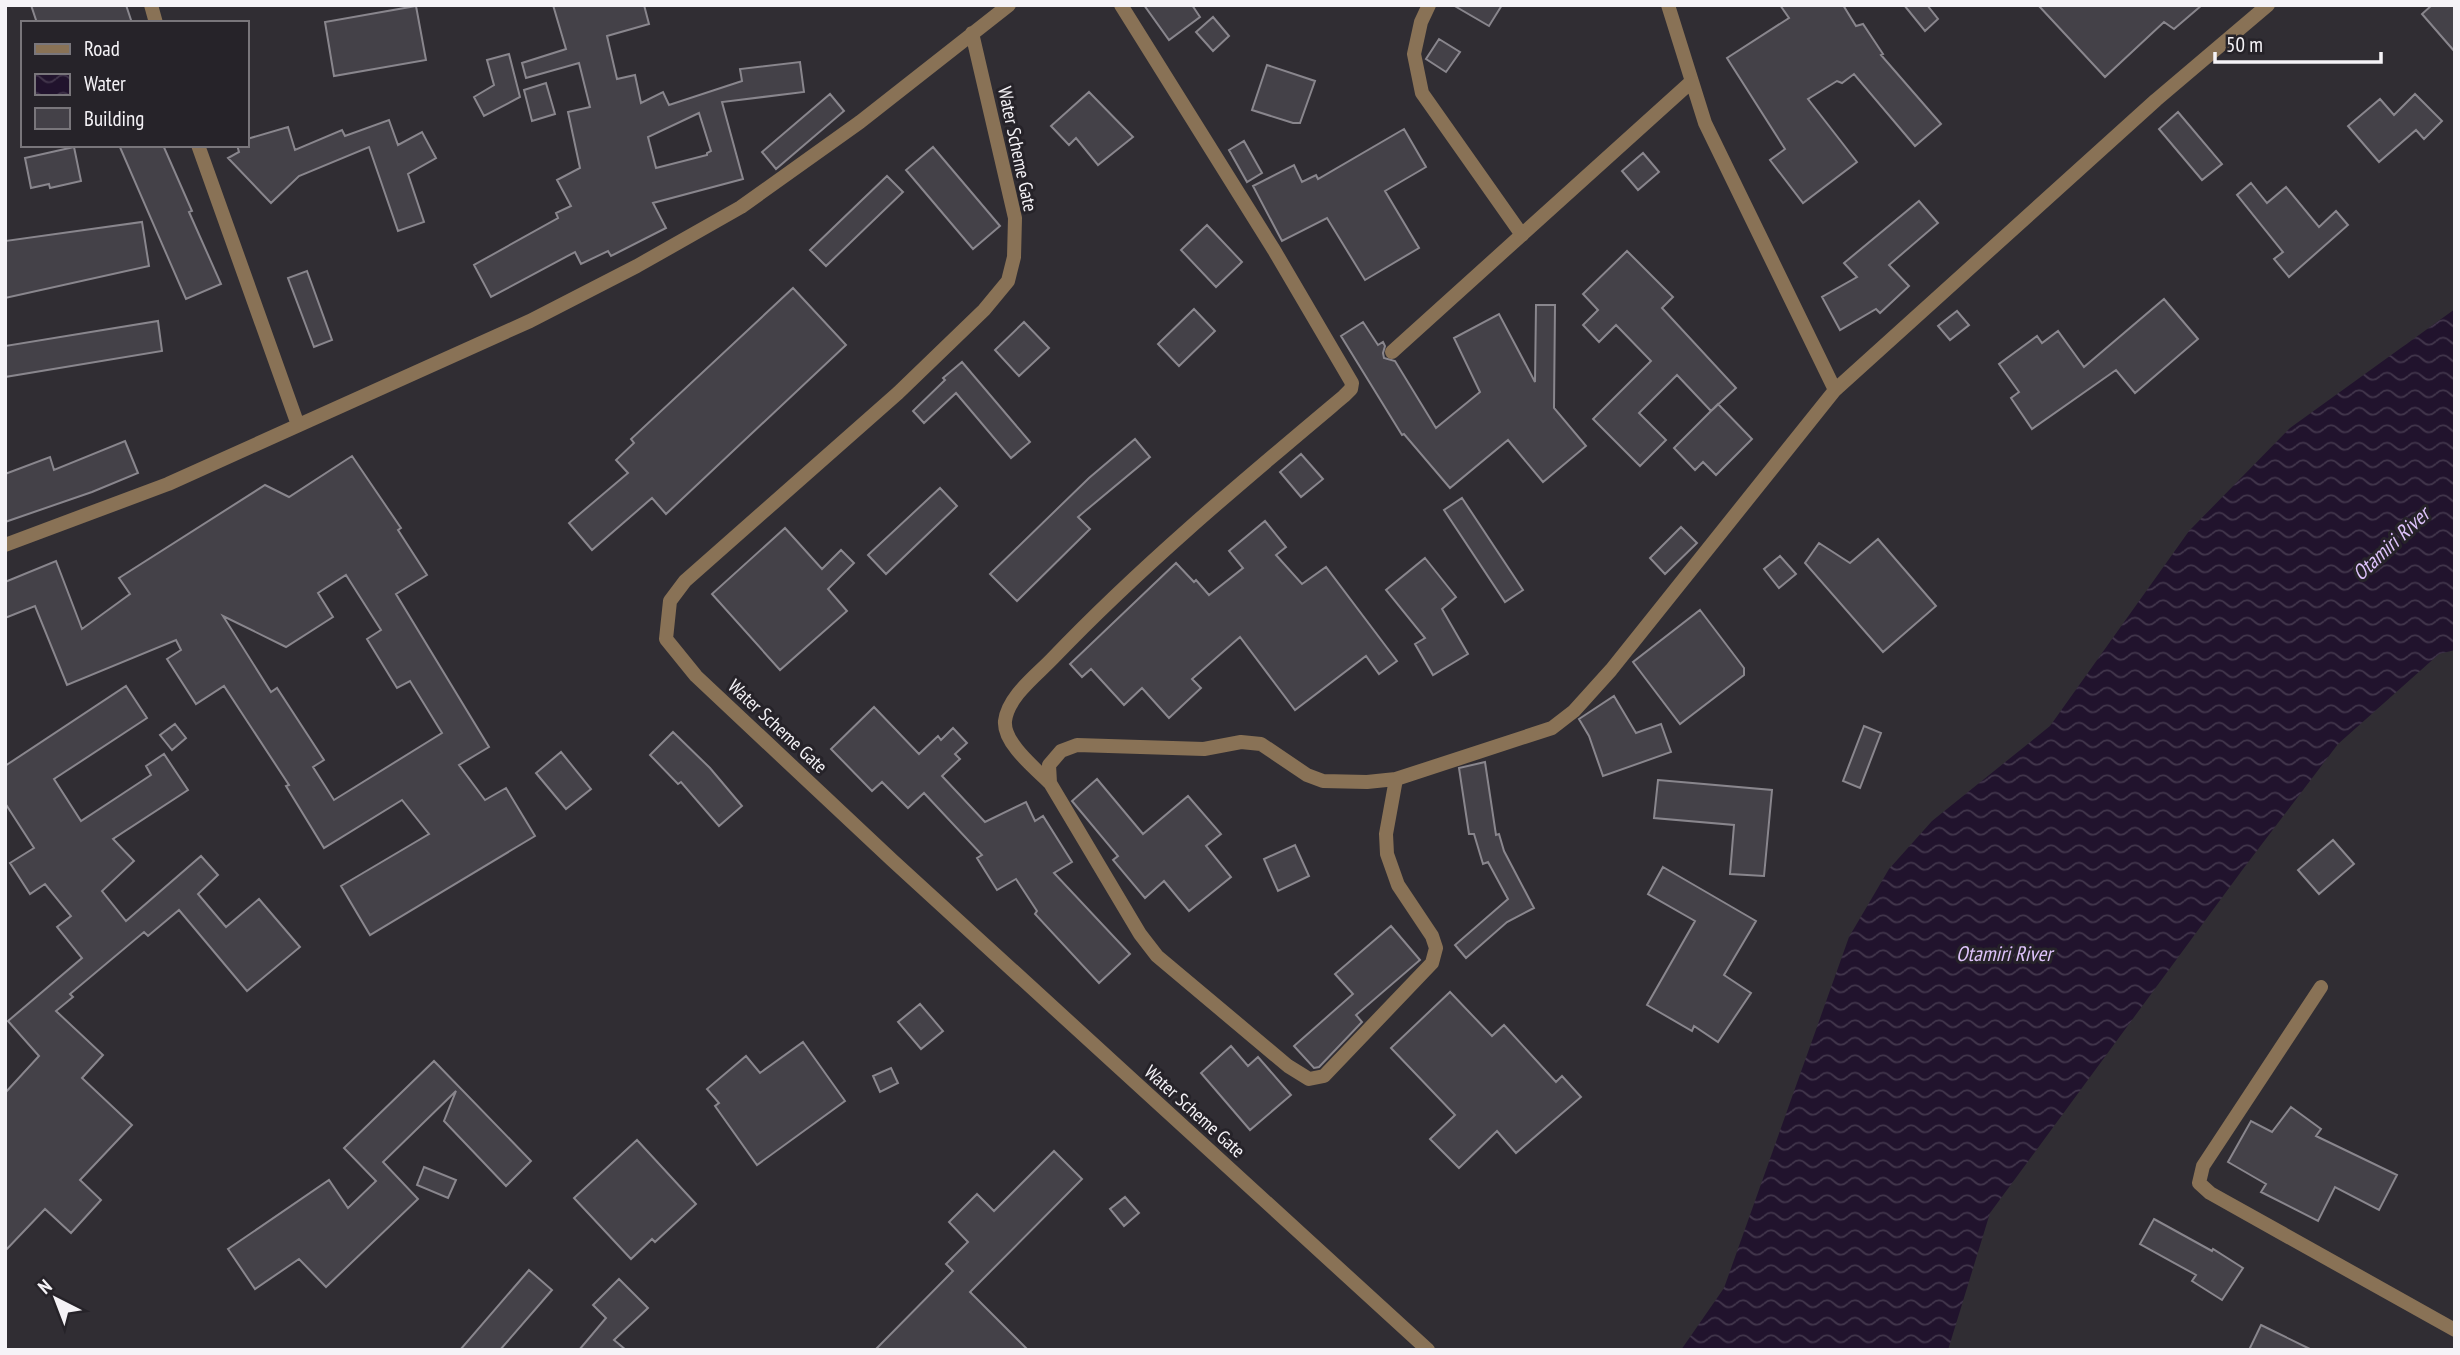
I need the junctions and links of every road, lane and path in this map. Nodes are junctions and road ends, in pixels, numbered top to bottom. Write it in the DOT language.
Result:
graph roads {
  1 [pos="1009,5"];
  2 [pos="1121,5"];
  3 [pos="1429,5"];
  4 [pos="1668,5"];
  5 [pos="2268,5"];
  6 [pos="972,33"];
  7 [pos="1691,82"];
  8 [pos="199,147"];
  9 [pos="1522,235"];
  10 [pos="1392,352"];
  11 [pos="1835,390"];
  12 [pos="298,425"];
  13 [pos="5,545"];
  14 [pos="1396,779"];
  15 [pos="1050,783"];
  16 [pos="2321,987"];
  17 [pos="2455,1329"];
  18 [pos="1428,1350"];
  1 -- 6 [label="street"];
  2 -- 15 [label="street"];
  3 -- 9 [label="street"];
  4 -- 7 [label="street"];
  5 -- 11 [label="street"];
  6 -- 12 [label="street"];
  6 -- 18 [label="street, Water Scheme Gate"];
  7 -- 9 [label="street"];
  7 -- 11 [label="street"];
  8 -- 12 [label="street"];
  9 -- 10 [label="street"];
  11 -- 14 [label="street"];
  12 -- 13 [label="street"];
  14 -- 15 [label="street"];
  14 -- 15 [label="street"];
  16 -- 17 [label="street"];
}
